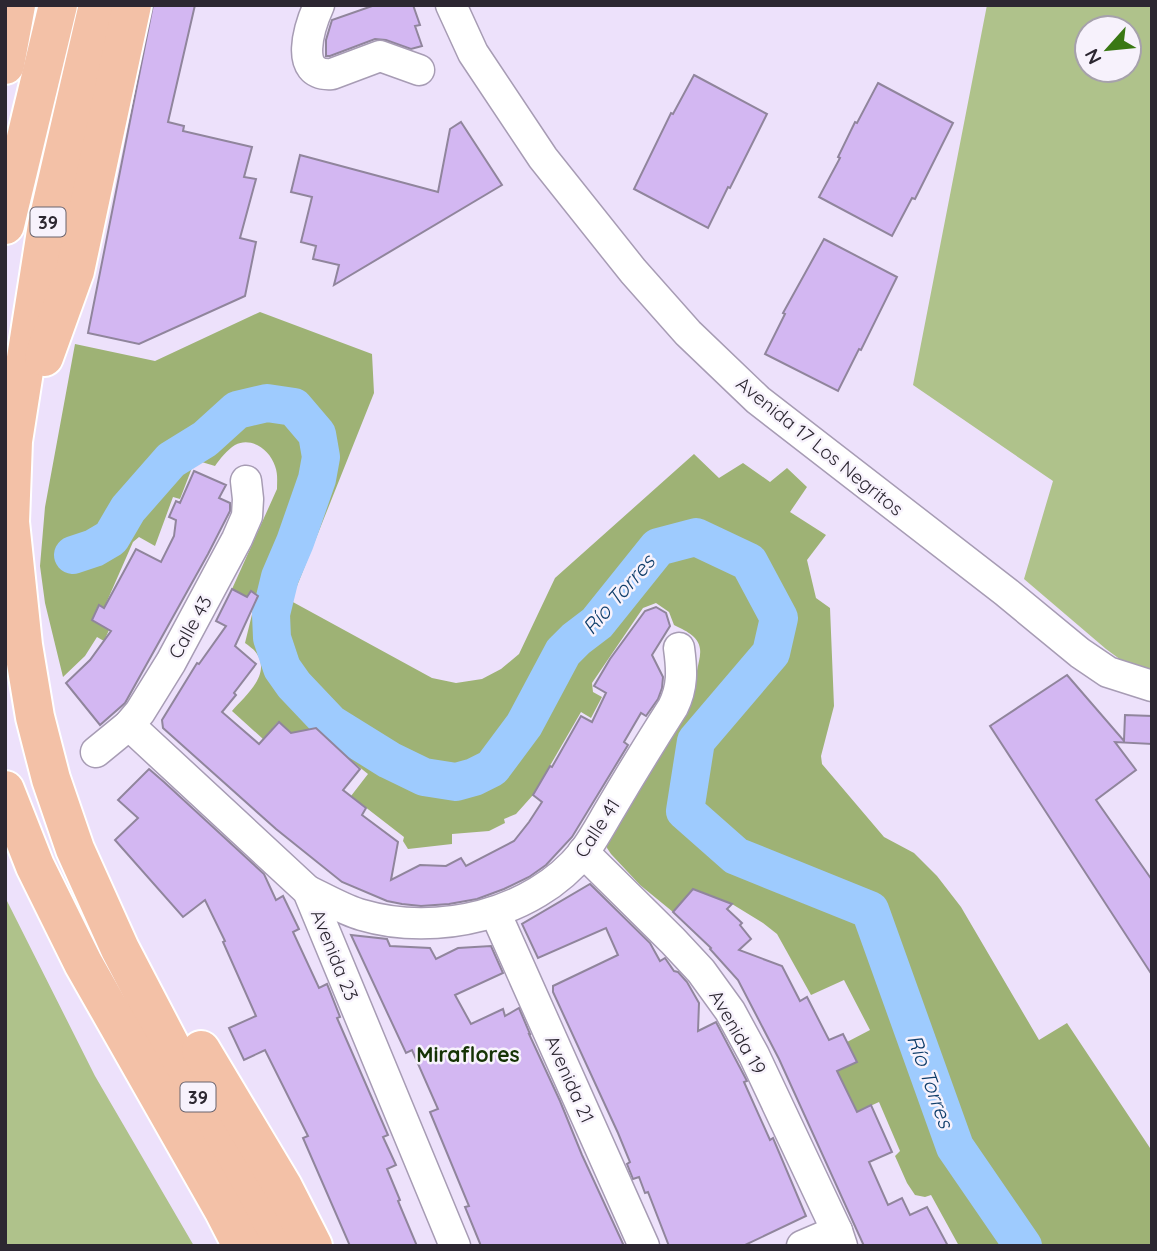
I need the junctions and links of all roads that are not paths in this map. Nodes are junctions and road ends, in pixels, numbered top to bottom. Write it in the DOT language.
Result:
graph roads {
  1 [pos="16,5"];
  2 [pos="58,5"];
  3 [pos="98,5"];
  4 [pos="132,5"];
  5 [pos="319,5"];
  6 [pos="451,5"];
  7 [pos="5,65"];
  8 [pos="419,70"];
  9 [pos="5,225"];
  10 [pos="13,441"];
  11 [pos="246,481"];
  12 [pos="679,648"];
  13 [pos="1152,686"];
  14 [pos="129,725"];
  15 [pos="96,752"];
  16 [pos="5,790"];
  17 [pos="583,852"];
  18 [pos="309,891"];
  19 [pos="495,912"];
  20 [pos="120,949"];
  21 [pos="83,963"];
  22 [pos="839,1238"];
  23 [pos="213,1246"];
  24 [pos="243,1246"];
  25 [pos="275,1246"];
  26 [pos="313,1246"];
  27 [pos="455,1246"];
  28 [pos="644,1246"];
  29 [pos="802,1246"];
  1 -- 7 [label="highway"];
  2 -- 9 [label="highway, 39"];
  3 -- 10 [label="highway, 39"];
  4 -- 10 [label="highway"];
  5 -- 8 [label="street"];
  6 -- 13 [label="street, Avenida 17 Los Negritos"];
  10 -- 20 [label="highway, 39"];
  11 -- 14 [label="street, Calle 43"];
  12 -- 17 [label="street, Calle 41"];
  14 -- 15 [label="street, Calle 43"];
  14 -- 18 [label="street, Avenida 23"];
  16 -- 21 [label="highway, 39"];
  17 -- 19 [label="street, Calle 41"];
  17 -- 22 [label="street, Avenida 19"];
  18 -- 19 [label="street, Calle 41"];
  18 -- 27 [label="street, Avenida 23"];
  19 -- 28 [label="street, Avenida 21"];
  20 -- 25 [label="highway, 39"];
  20 -- 26 [label="highway"];
  21 -- 23 [label="highway"];
  21 -- 24 [label="highway, 39"];
  22 -- 29 [label="street"];
}
